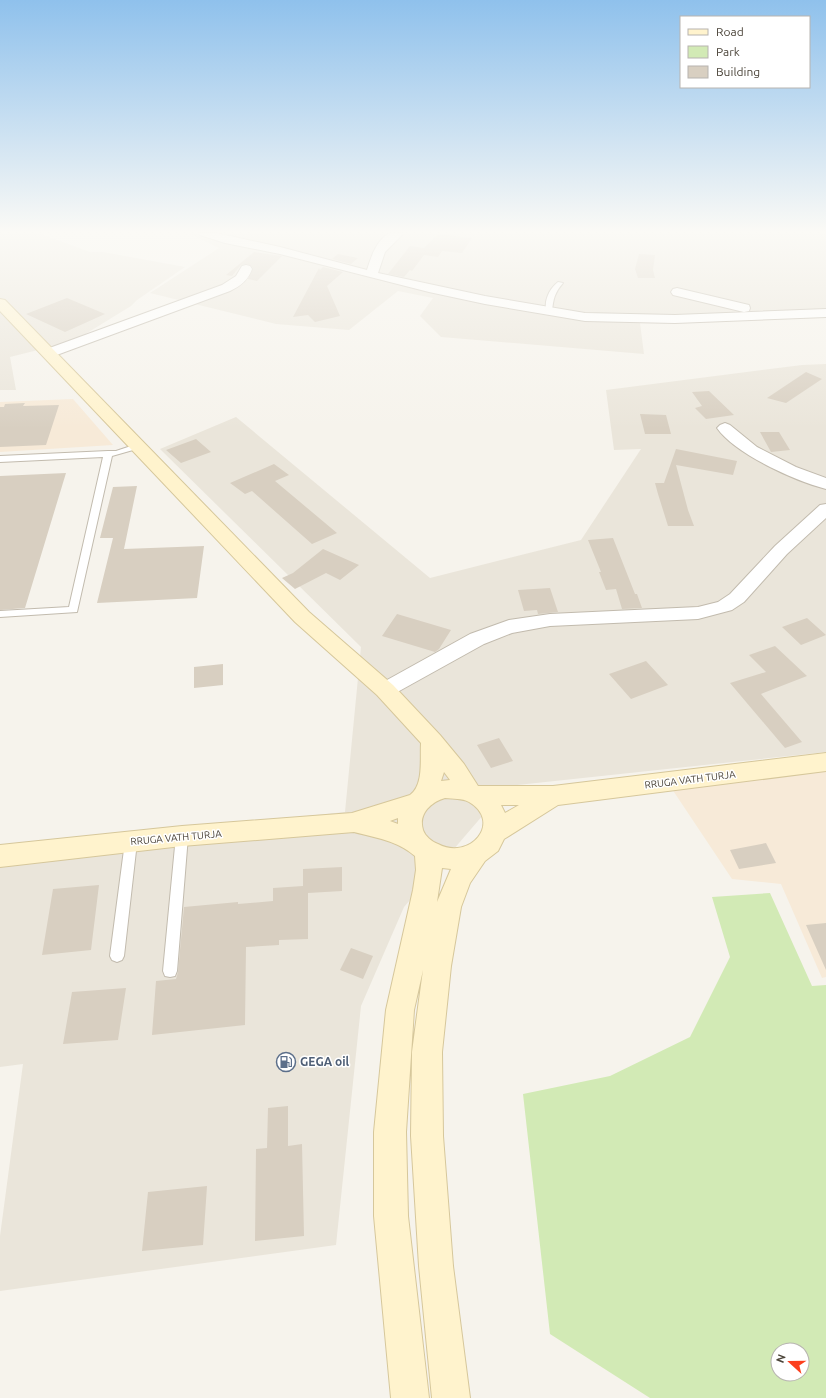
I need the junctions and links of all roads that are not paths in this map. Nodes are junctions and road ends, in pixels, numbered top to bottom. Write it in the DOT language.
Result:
graph roads {
  1 [pos="198,298"];
  2 [pos="473,298"];
  3 [pos="551,298"];
  4 [pos="702,298"];
  5 [pos="0,303"];
  6 [pos="550,312"];
  7 [pos="778,314"];
  8 [pos="825,314"];
  9 [pos="48,353"];
  10 [pos="725,428"];
  11 [pos="137,446"];
  12 [pos="108,454"];
  13 [pos="0,459"];
  14 [pos="826,484"];
  15 [pos="826,509"];
  16 [pos="0,614"];
  17 [pos="385,690"];
  18 [pos="432,741"];
  19 [pos="826,762"];
  20 [pos="474,794"];
  21 [pos="553,796"];
  22 [pos="421,800"];
  23 [pos="352,823"];
  24 [pos="182,836"];
  25 [pos="132,842"];
  26 [pos="486,843"];
  27 [pos="421,846"];
  28 [pos="0,856"];
  29 [pos="117,956"];
  30 [pos="170,971"];
  31 [pos="410,1398"];
  32 [pos="452,1398"];
  1 -- 9 [label="street"];
  2 -- 6 [label="street"];
  3 -- 6 [label="lane"];
  4 -- 7 [label="street"];
  5 -- 9 [label="street"];
  6 -- 7 [label="street"];
  7 -- 8 [label="street"];
  9 -- 11 [label="street"];
  10 -- 14 [label="street"];
  11 -- 12 [label="lane"];
  11 -- 17 [label="street"];
  12 -- 13 [label="lane"];
  12 -- 16 [label="lane"];
  15 -- 17 [label="street"];
  17 -- 18 [label="street"];
  18 -- 20 [label="street"];
  18 -- 22 [label="street"];
  19 -- 21 [label="street, RRUGA VATH TURJA"];
  20 -- 21 [label="street, RRUGA VATH TURJA"];
  20 -- 22 [label="street, RRUGA VATH TURJA"];
  20 -- 26 [label="street"];
  21 -- 26 [label="street, RRUGA VATH TURJA"];
  22 -- 23 [label="street, RRUGA VATH TURJA"];
  22 -- 27 [label="street"];
  23 -- 24 [label="street, RRUGA VATH TURJA"];
  23 -- 27 [label="street, RRUGA VATH TURJA"];
  24 -- 25 [label="street, RRUGA VATH TURJA"];
  24 -- 30 [label="lane"];
  25 -- 28 [label="street, RRUGA VATH TURJA"];
  25 -- 29 [label="lane"];
  26 -- 27 [label="street, RRUGA VATH TURJA"];
  26 -- 32 [label="street"];
  27 -- 31 [label="street"];
}
